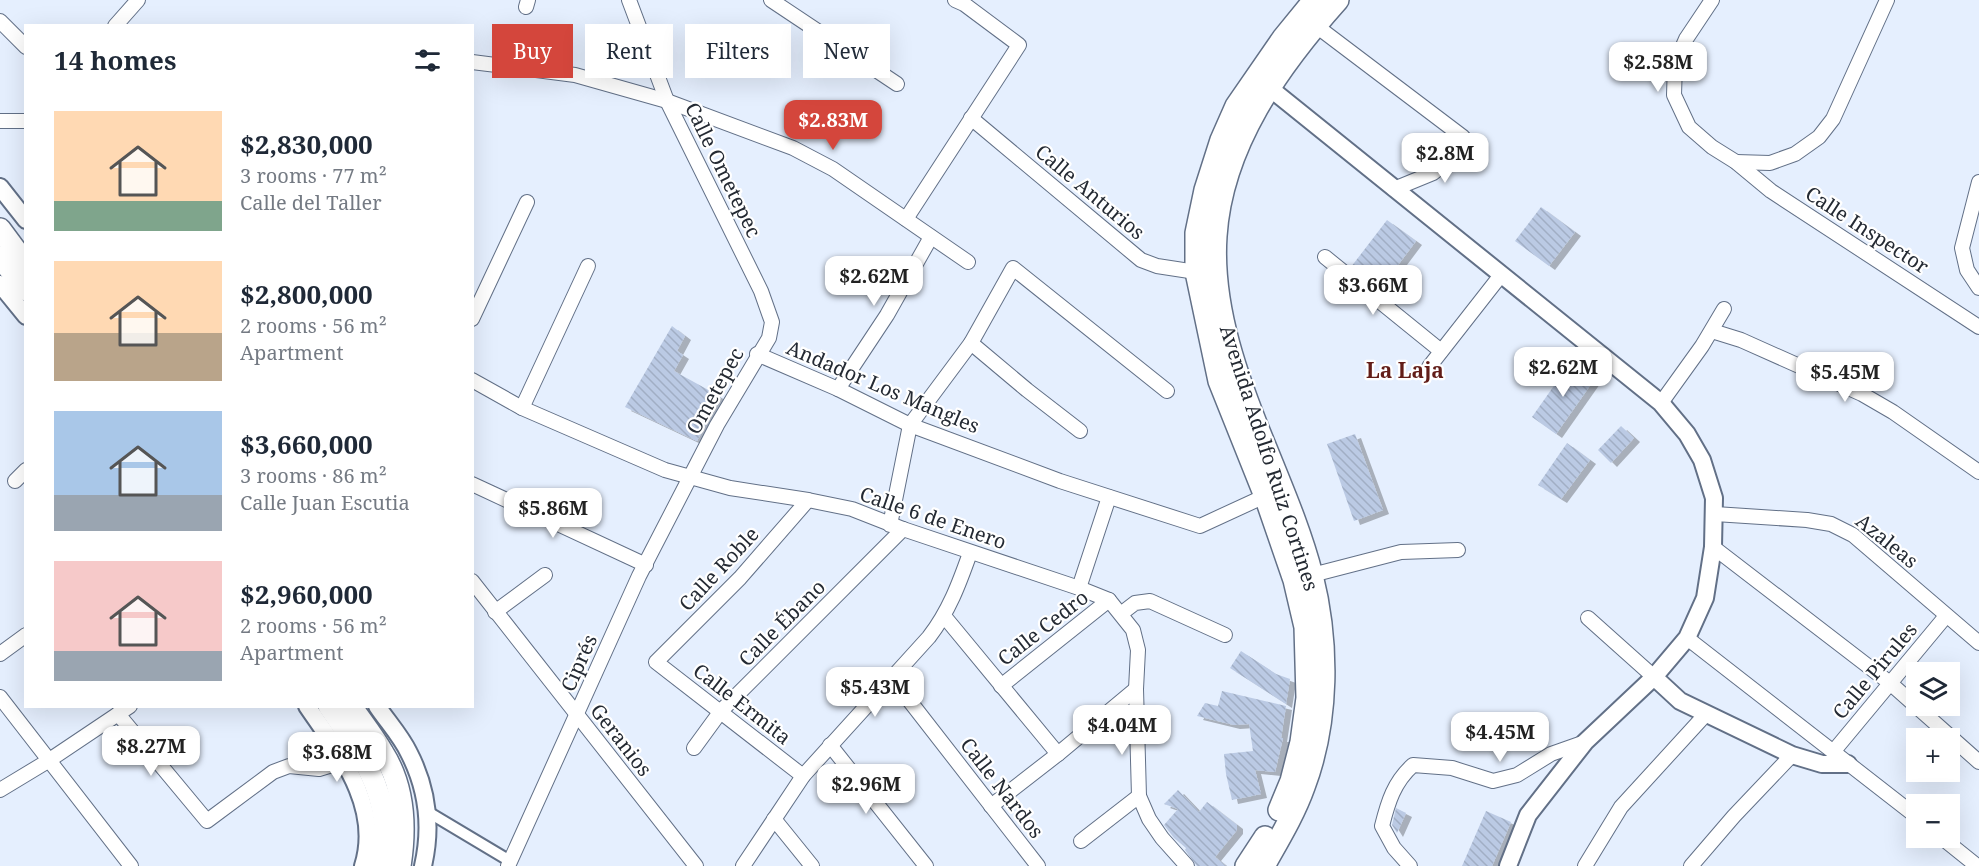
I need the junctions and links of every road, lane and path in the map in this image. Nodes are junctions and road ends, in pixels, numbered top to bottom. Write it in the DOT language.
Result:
graph roads {
  1 [pos="138,0"];
  2 [pos="629,0"];
  3 [pos="771,0"];
  4 [pos="955,0"];
  5 [pos="1314,0"];
  6 [pos="1338,0"];
  7 [pos="1712,0"];
  8 [pos="1887,0"];
  9 [pos="0,21"];
  10 [pos="117,24"];
  11 [pos="1315,25"];
  12 [pos="24,44"];
  13 [pos="474,62"];
  14 [pos="1263,82"];
  15 [pos="897,84"];
  16 [pos="667,101"];
  17 [pos="971,118"];
  18 [pos="0,121"];
  19 [pos="24,121"];
  20 [pos="1736,162"];
  21 [pos="1979,182"];
  22 [pos="0,187"];
  23 [pos="1394,189"];
  24 [pos="527,202"];
  25 [pos="24,217"];
  26 [pos="906,219"];
  27 [pos="0,229"];
  28 [pos="931,237"];
  29 [pos="0,257"];
  30 [pos="1325,257"];
  31 [pos="24,261"];
  32 [pos="968,262"];
  33 [pos="588,266"];
  34 [pos="1196,272"];
  35 [pos="1501,275"];
  36 [pos="0,284"];
  37 [pos="24,287"];
  38 [pos="1979,288"];
  39 [pos="1724,309"];
  40 [pos="24,314"];
  41 [pos="474,315"];
  42 [pos="772,322"];
  43 [pos="1979,327"];
  44 [pos="1712,330"];
  45 [pos="972,343"];
  46 [pos="1441,351"];
  47 [pos="757,354"];
  48 [pos="1429,367"];
  49 [pos="474,381"];
  50 [pos="838,389"];
  51 [pos="1167,391"];
  52 [pos="1661,403"];
  53 [pos="522,408"];
  54 [pos="910,425"];
  55 [pos="1080,431"];
  56 [pos="24,472"];
  57 [pos="1979,472"];
  58 [pos="690,478"];
  59 [pos="15,482"];
  60 [pos="474,485"];
  61 [pos="1265,496"];
  62 [pos="1109,497"];
  63 [pos="808,500"];
  64 [pos="1715,514"];
  65 [pos="896,527"];
  66 [pos="1713,547"];
  67 [pos="1458,550"];
  68 [pos="970,553"];
  69 [pos="646,565"];
  70 [pos="545,575"];
  71 [pos="1312,575"];
  72 [pos="474,584"];
  73 [pos="1079,588"];
  74 [pos="1109,600"];
  75 [pos="495,612"];
  76 [pos="1122,613"];
  77 [pos="944,616"];
  78 [pos="1946,616"];
  79 [pos="1588,618"];
  80 [pos="1225,635"];
  81 [pos="24,636"];
  82 [pos="1687,638"];
  83 [pos="1979,643"];
  84 [pos="0,654"];
  85 [pos="656,662"];
  86 [pos="891,677"];
  87 [pos="1654,677"];
  88 [pos="1890,683"];
  89 [pos="1001,686"];
  90 [pos="1136,689"];
  91 [pos="0,697"];
  92 [pos="308,708"];
  93 [pos="330,708"];
  94 [pos="352,708"];
  95 [pos="378,708"];
  96 [pos="124,710"];
  97 [pos="721,711"];
  98 [pos="1706,714"];
  99 [pos="577,715"];
  100 [pos="1585,742"];
  101 [pos="830,745"];
  102 [pos="694,748"];
  103 [pos="1833,752"];
  104 [pos="1058,754"];
  105 [pos="1792,755"];
  106 [pos="48,761"];
  107 [pos="345,761"];
  108 [pos="1979,762"];
  109 [pos="1848,764"];
  110 [pos="803,776"];
  111 [pos="0,790"];
  112 [pos="1140,796"];
  113 [pos="991,806"];
  114 [pos="1906,809"];
  115 [pos="428,812"];
  116 [pos="774,819"];
  117 [pos="1081,841"];
  118 [pos="1955,848"];
  119 [pos="509,864"];
  120 [pos="131,866"];
  121 [pos="363,866"];
  122 [pos="381,866"];
  123 [pos="400,866"];
  124 [pos="423,866"];
  125 [pos="696,866"];
  126 [pos="743,866"];
  127 [pos="812,866"];
  128 [pos="926,866"];
  129 [pos="1038,866"];
  130 [pos="1187,866"];
  131 [pos="1246,866"];
  132 [pos="1264,866"];
  133 [pos="1410,866"];
  134 [pos="1509,866"];
  135 [pos="1585,866"];
  136 [pos="1691,866"];
  137 [pos="1977,866"];
  1 -- 10 [label="street"];
  2 -- 16 [label="street, Calle Ometepec"];
  3 -- 15 [label="street"];
  4 -- 17 [label="street"];
  5 -- 14 [label="main road, Avenida Adolfo Ruiz Cortines"];
  6 -- 11 [label="main road, Avenida Adolfo Ruiz Cortines"];
  7 -- 20 [label="street, Calle Inspector"];
  8 -- 20 [label="street"];
  9 -- 12 [label="street"];
  11 -- 14 [label="main road, Avenida Adolfo Ruiz Cortines"];
  11 -- 23 [label="street"];
  13 -- 16 [label="street"];
  14 -- 23 [label="street"];
  14 -- 34 [label="main road, Avenida Adolfo Ruiz Cortines"];
  14 -- 71 [label="main road, Avenida Adolfo Ruiz Cortines"];
  16 -- 26 [label="street"];
  16 -- 42 [label="street, Calle Ometepec"];
  17 -- 26 [label="street"];
  17 -- 34 [label="street, Calle Anturios"];
  18 -- 19 [label="street"];
  20 -- 43 [label="street, Calle Inspector"];
  21 -- 38 [label="street"];
  22 -- 25 [label="street"];
  23 -- 35 [label="street"];
  24 -- 41 [label="street"];
  26 -- 28 [label="street"];
  27 -- 31 [label="main road"];
  28 -- 32 [label="street"];
  28 -- 50 [label="street"];
  29 -- 37 [label="main road"];
  30 -- 46 [label="street"];
  33 -- 53 [label="street"];
  34 -- 61 [label="main road, Avenida Adolfo Ruiz Cortines"];
  35 -- 46 [label="street"];
  35 -- 52 [label="street"];
  36 -- 40 [label="street"];
  39 -- 44 [label="street"];
  42 -- 47 [label="street, Ometepec"];
  44 -- 52 [label="street"];
  44 -- 57 [label="street"];
  45 -- 51 [label="street"];
  45 -- 54 [label="street"];
  45 -- 55 [label="street"];
  46 -- 48 [label="street"];
  47 -- 50 [label="street, Andador Los Mangles"];
  47 -- 58 [label="street, Ometepec"];
  49 -- 53 [label="street, Calle 6 de Enero"];
  50 -- 54 [label="street, Andador Los Mangles"];
  52 -- 64 [label="street"];
  53 -- 58 [label="street, Calle 6 de Enero"];
  54 -- 62 [label="street, Andador Los Mangles"];
  54 -- 65 [label="street"];
  56 -- 59 [label="street"];
  58 -- 63 [label="street, Calle 6 de Enero"];
  58 -- 69 [label="street, Ciprés"];
  60 -- 69 [label="street"];
  61 -- 62 [label="street, Andador Los Mangles"];
  61 -- 131 [label="main road, Avenida Adolfo Ruiz Cortines"];
  62 -- 73 [label="street, Calle Cedro"];
  63 -- 65 [label="street, Calle 6 de Enero"];
  63 -- 85 [label="street, Calle Roble"];
  64 -- 66 [label="street"];
  64 -- 78 [label="street, Azaleas"];
  65 -- 68 [label="street, Calle 6 de Enero"];
  65 -- 97 [label="street, Calle Ébano"];
  66 -- 82 [label="street"];
  66 -- 88 [label="street"];
  67 -- 71 [label="street"];
  68 -- 73 [label="street, Calle 6 de Enero"];
  68 -- 77 [label="street"];
  69 -- 99 [label="street, Ciprés"];
  70 -- 75 [label="street"];
  71 -- 132 [label="main road, Avenida Adolfo Ruiz Cortines"];
  72 -- 75 [label="street, Geranios"];
  73 -- 74 [label="street, Calle 6 de Enero"];
  74 -- 76 [label="street, Calle 6 de Enero"];
  74 -- 89 [label="street, Calle Cedro"];
  75 -- 99 [label="street, Geranios"];
  76 -- 80 [label="street"];
  76 -- 90 [label="street, Calle 6 de Enero"];
  77 -- 86 [label="street"];
  77 -- 89 [label="street"];
  78 -- 83 [label="street, Azaleas"];
  78 -- 88 [label="street, Calle Pirules"];
  79 -- 87 [label="street"];
  81 -- 84 [label="street"];
  82 -- 87 [label="street"];
  82 -- 103 [label="street"];
  85 -- 97 [label="street, Calle Ermita"];
  86 -- 101 [label="street"];
  86 -- 113 [label="street, Calle Nardos"];
  87 -- 98 [label="street"];
  87 -- 100 [label="street"];
  88 -- 103 [label="street, Calle Pirules"];
  88 -- 108 [label="street"];
  89 -- 104 [label="street"];
  90 -- 104 [label="street"];
  90 -- 112 [label="street, Calle 6 de Enero"];
  91 -- 106 [label="street"];
  92 -- 107 [label="street"];
  93 -- 122 [label="main road"];
  94 -- 123 [label="main road"];
  95 -- 115 [label="street"];
  96 -- 106 [label="street"];
  96 -- 107 [label="street"];
  97 -- 102 [label="street, Calle Ébano"];
  97 -- 110 [label="street, Calle Ermita"];
  98 -- 105 [label="street"];
  98 -- 135 [label="street"];
  99 -- 119 [label="street, Ciprés"];
  99 -- 125 [label="street, Geranios"];
  100 -- 133 [label="street"];
  100 -- 134 [label="street"];
  101 -- 110 [label="street"];
  101 -- 128 [label="street"];
  103 -- 109 [label="street"];
  104 -- 113 [label="street"];
  105 -- 109 [label="street"];
  105 -- 136 [label="street"];
  106 -- 111 [label="street"];
  106 -- 120 [label="street"];
  107 -- 121 [label="street"];
  109 -- 114 [label="street"];
  110 -- 116 [label="street"];
  112 -- 117 [label="street"];
  112 -- 130 [label="street, Calle 6 de Enero"];
  113 -- 129 [label="street, Calle Nardos"];
  115 -- 119 [label="street"];
  115 -- 124 [label="street"];
  116 -- 126 [label="street"];
  116 -- 127 [label="street"];
  118 -- 137 [label="street"];
}
